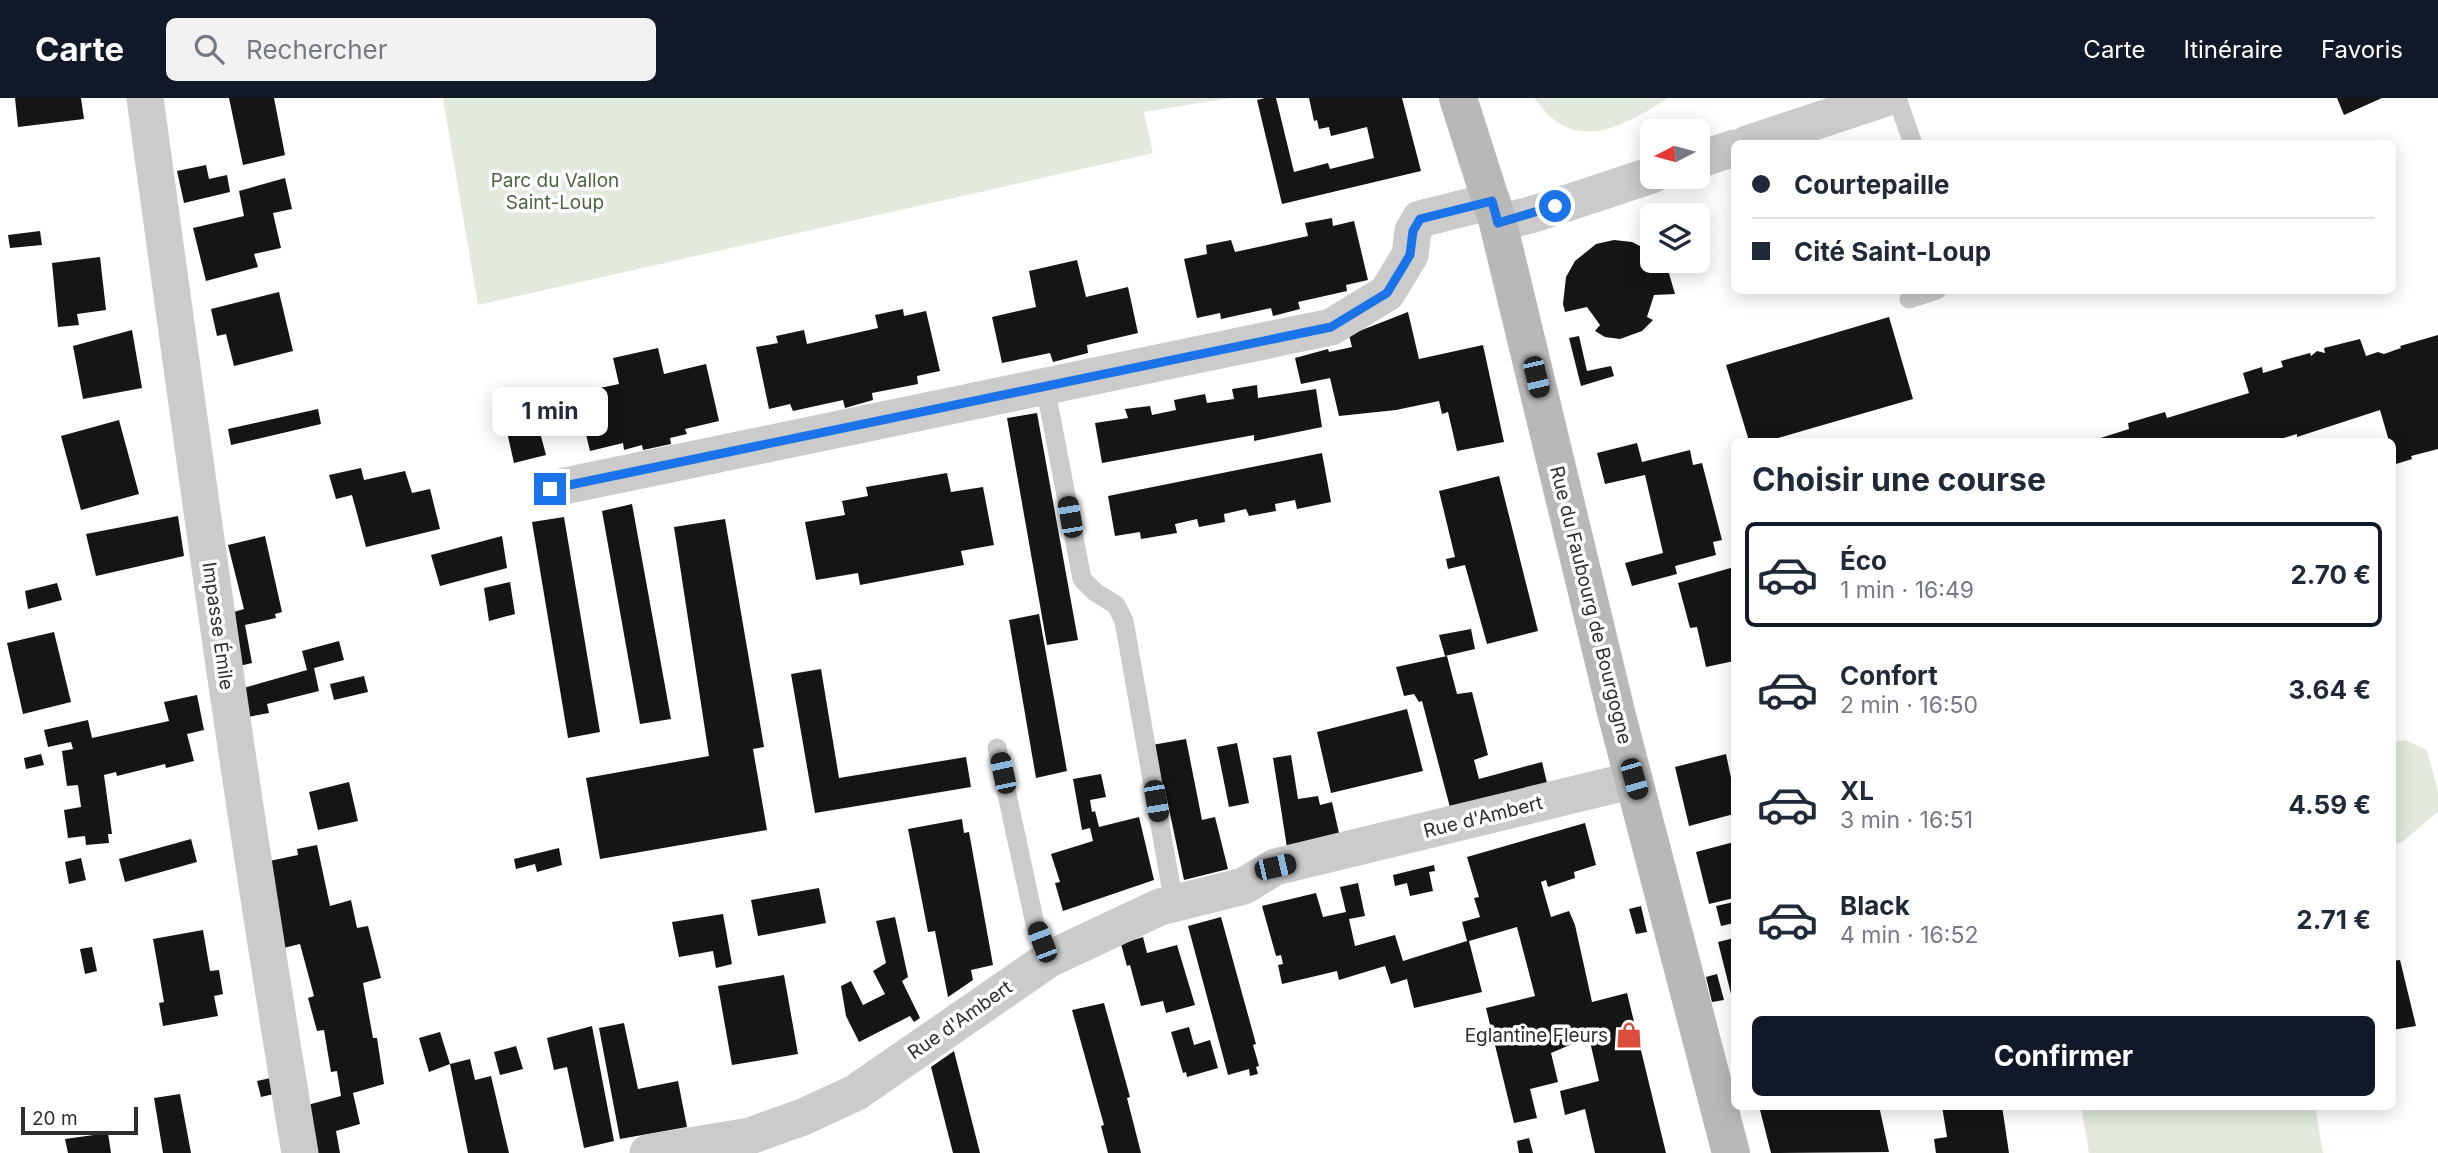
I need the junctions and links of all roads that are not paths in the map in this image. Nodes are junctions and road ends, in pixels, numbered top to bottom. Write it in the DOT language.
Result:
graph roads {
  1 [pos="145,98"];
  2 [pos="1458,98"];
  3 [pos="1886,98"];
  4 [pos="1897,98"];
  5 [pos="1759,140"];
  6 [pos="1912,140"];
  7 [pos="1731,149"];
  8 [pos="1710,156"];
  9 [pos="1640,179"];
  10 [pos="1495,212"];
  11 [pos="1925,294"];
  12 [pos="1909,299"];
  13 [pos="1045,386"];
  14 [pos="550,489"];
  15 [pos="997,748"];
  16 [pos="1634,779"];
  17 [pos="1174,904"];
  18 [pos="1049,959"];
  19 [pos="300,1153"];
  20 [pos="648,1153"];
  21 [pos="1731,1153"];
  1 -- 19 [label="street, Impasse Émile"];
  2 -- 10 [label="main road, Rue du Faubourg de Bourgogne"];
  3 -- 5 [label="street"];
  4 -- 6 [label="lane"];
  7 -- 8 [label="street"];
  9 -- 10 [label="street"];
  10 -- 13 [label="street"];
  10 -- 16 [label="main road, Rue du Faubourg de Bourgogne"];
  11 -- 12 [label="lane"];
  13 -- 14 [label="street"];
  13 -- 17 [label="lane"];
  15 -- 18 [label="lane"];
  16 -- 17 [label="street, Rue d'Ambert"];
  16 -- 21 [label="main road, Rue du Faubourg de Bourgogne"];
  17 -- 18 [label="street, Rue d'Ambert"];
  18 -- 20 [label="street, Rue d'Ambert"];
}
